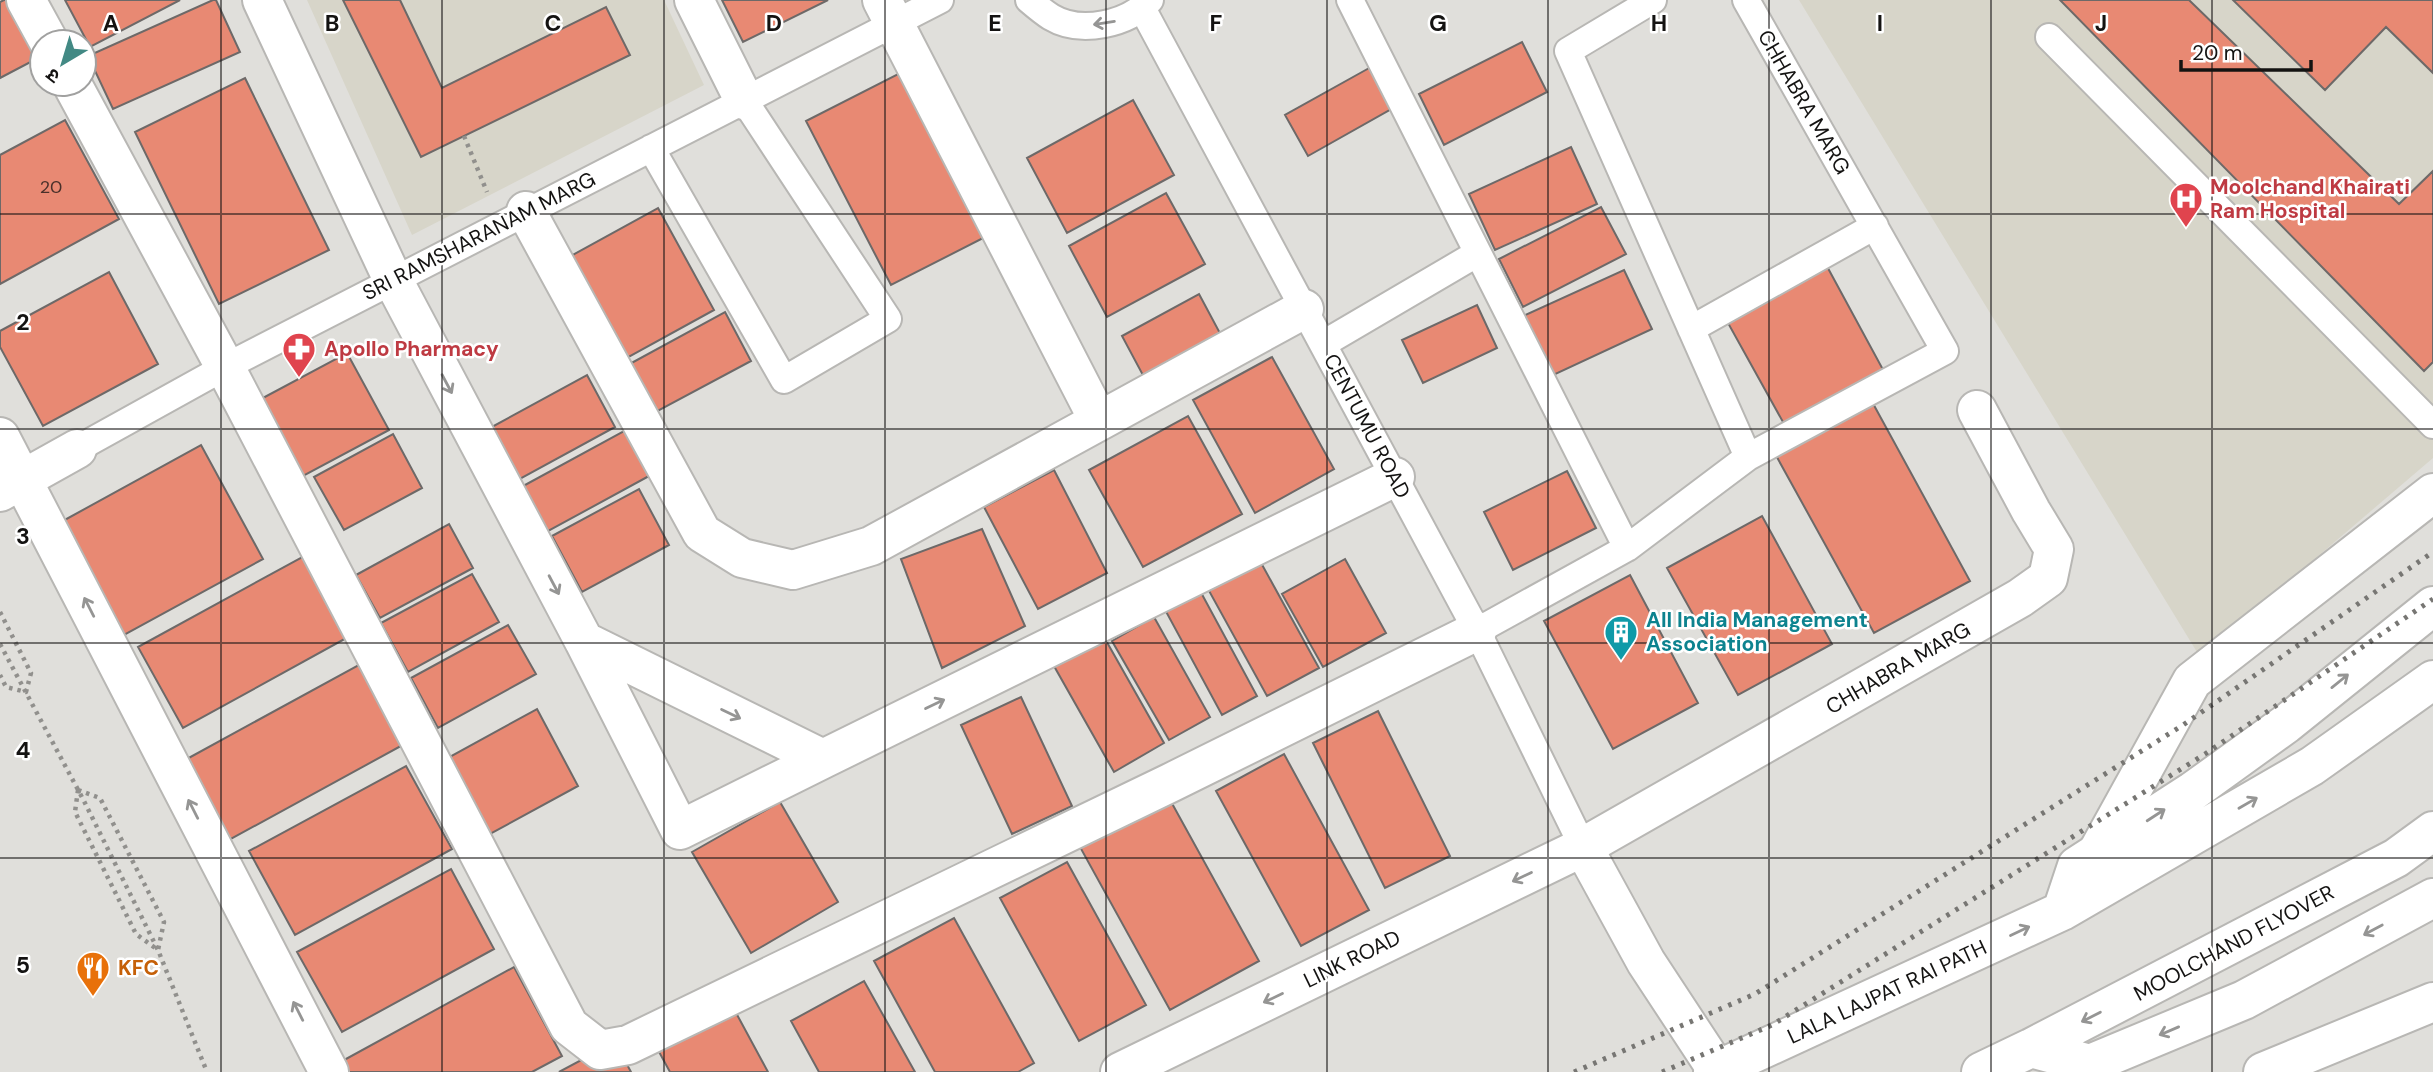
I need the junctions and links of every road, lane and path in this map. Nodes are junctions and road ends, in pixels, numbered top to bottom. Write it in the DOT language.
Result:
graph roads {
  1 [pos="26,0"];
  2 [pos="262,0"];
  3 [pos="694,0"];
  4 [pos="940,0"];
  5 [pos="1028,0"];
  6 [pos="1350,0"];
  7 [pos="1653,0"];
  8 [pos="1746,0"];
  9 [pos="1146,4"];
  10 [pos="887,12"];
  11 [pos="41,28"];
  12 [pos="2049,37"];
  13 [pos="80,98"];
  14 [pos="744,100"];
  15 [pos="464,136"];
  16 [pos="651,148"];
  17 [pos="515,217"];
  18 [pos="1875,226"];
  19 [pos="1478,253"];
  20 [pos="393,280"];
  21 [pos="1304,309"];
  22 [pos="1692,329"];
  23 [pos="1323,344"];
  24 [pos="225,367"];
  25 [pos="1978,410"];
  26 [pos="1099,421"];
  27 [pos="2433,425"];
  28 [pos="0,437"];
  29 [pos="77,449"];
  30 [pos="1748,457"];
  31 [pos="1395,477"];
  32 [pos="11,486"];
  33 [pos="2433,493"];
  34 [pos="1627,548"];
  35 [pos="2433,606"];
  36 [pos="0,612"];
  37 [pos="1477,631"];
  38 [pos="583,641"];
  39 [pos="0,644"];
  40 [pos="0,675"];
  41 [pos="2433,680"];
  42 [pos="26,692"];
  43 [pos="823,759"];
  44 [pos="78,790"];
  45 [pos="2433,831"];
  46 [pos="1583,847"];
  47 [pos="2097,853"];
  48 [pos="2433,898"];
  49 [pos="2062,911"];
  50 [pos="158,950"];
  51 [pos="2433,1002"];
  52 [pos="2031,1048"];
  53 [pos="1715,1071"];
  54 [pos="207,1072"];
  55 [pos="329,1072"];
  56 [pos="1121,1072"];
  57 [pos="1981,1072"];
  58 [pos="2263,1072"];
  1 -- 11 [label="street"];
  2 -- 20 [label="street"];
  3 -- 14 [label="street"];
  4 -- 10 [label="lane, SRI RAMSHARANAM MARG"];
  9 -- 5 [label="lane, one-way"];
  6 -- 19 [label="lane"];
  7 -- 22 [label="lane"];
  8 -- 18 [label="lane, CHHABRA MARG"];
  9 -- 21 [label="lane, CENTUMU ROAD"];
  10 -- 14 [label="lane, SRI RAMSHARANAM MARG"];
  10 -- 26 [label="street"];
  12 -- 27 [label="lane"];
  13 -- 24 [label="street"];
  14 -- 16 [label="lane, SRI RAMSHARANAM MARG"];
  14 -- 16 [label="lane"];
  15 -- 17 [label="path"];
  16 -- 17 [label="lane, SRI RAMSHARANAM MARG"];
  17 -- 20 [label="lane, SRI RAMSHARANAM MARG"];
  17 -- 26 [label="street"];
  18 -- 22 [label="lane"];
  18 -- 30 [label="lane, CHHABRA MARG"];
  19 -- 23 [label="lane"];
  19 -- 34 [label="lane"];
  20 -- 24 [label="lane, SRI RAMSHARANAM MARG"];
  20 -- 38 [label="street, one-way"];
  21 -- 23 [label="lane, CENTUMU ROAD"];
  21 -- 26 [label="street"];
  22 -- 30 [label="lane"];
  23 -- 31 [label="lane, CENTUMU ROAD"];
  24 -- 29 [label="lane, SRI RAMSHARANAM MARG"];
  24 -- 37 [label="street"];
  25 -- 46 [label="street, CHHABRA MARG"];
  28 -- 32 [label="street"];
  29 -- 32 [label="street, SRI RAMSHARANAM MARG"];
  30 -- 34 [label="lane"];
  31 -- 37 [label="lane, CENTUMU ROAD"];
  43 -- 31 [label="street, one-way"];
  55 -- 32 [label="street, one-way"];
  33 -- 47 [label="street"];
  34 -- 37 [label="lane"];
  47 -- 35 [label="street, one-way"];
  36 -- 42 [label="path"];
  37 -- 46 [label="lane, CENTUMU ROAD"];
  38 -- 43 [label="street, one-way"];
  38 -- 43 [label="street"];
  39 -- 42 [label="path"];
  40 -- 42 [label="path"];
  49 -- 41 [label="street, one-way"];
  42 -- 44 [label="path"];
  44 -- 50 [label="path"];
  44 -- 50 [label="path"];
  44 -- 50 [label="path"];
  45 -- 52 [label="street, MOOLCHAND FLYOVER, one-way"];
  46 -- 53 [label="street"];
  46 -- 56 [label="street, LINK ROAD, one-way"];
  47 -- 49 [label="street"];
  48 -- 52 [label="street, one-way"];
  53 -- 49 [label="street, LALA LAJPAT RAI PATH, one-way"];
  50 -- 54 [label="path"];
  51 -- 58 [label="street"];
  52 -- 57 [label="street"];
}
